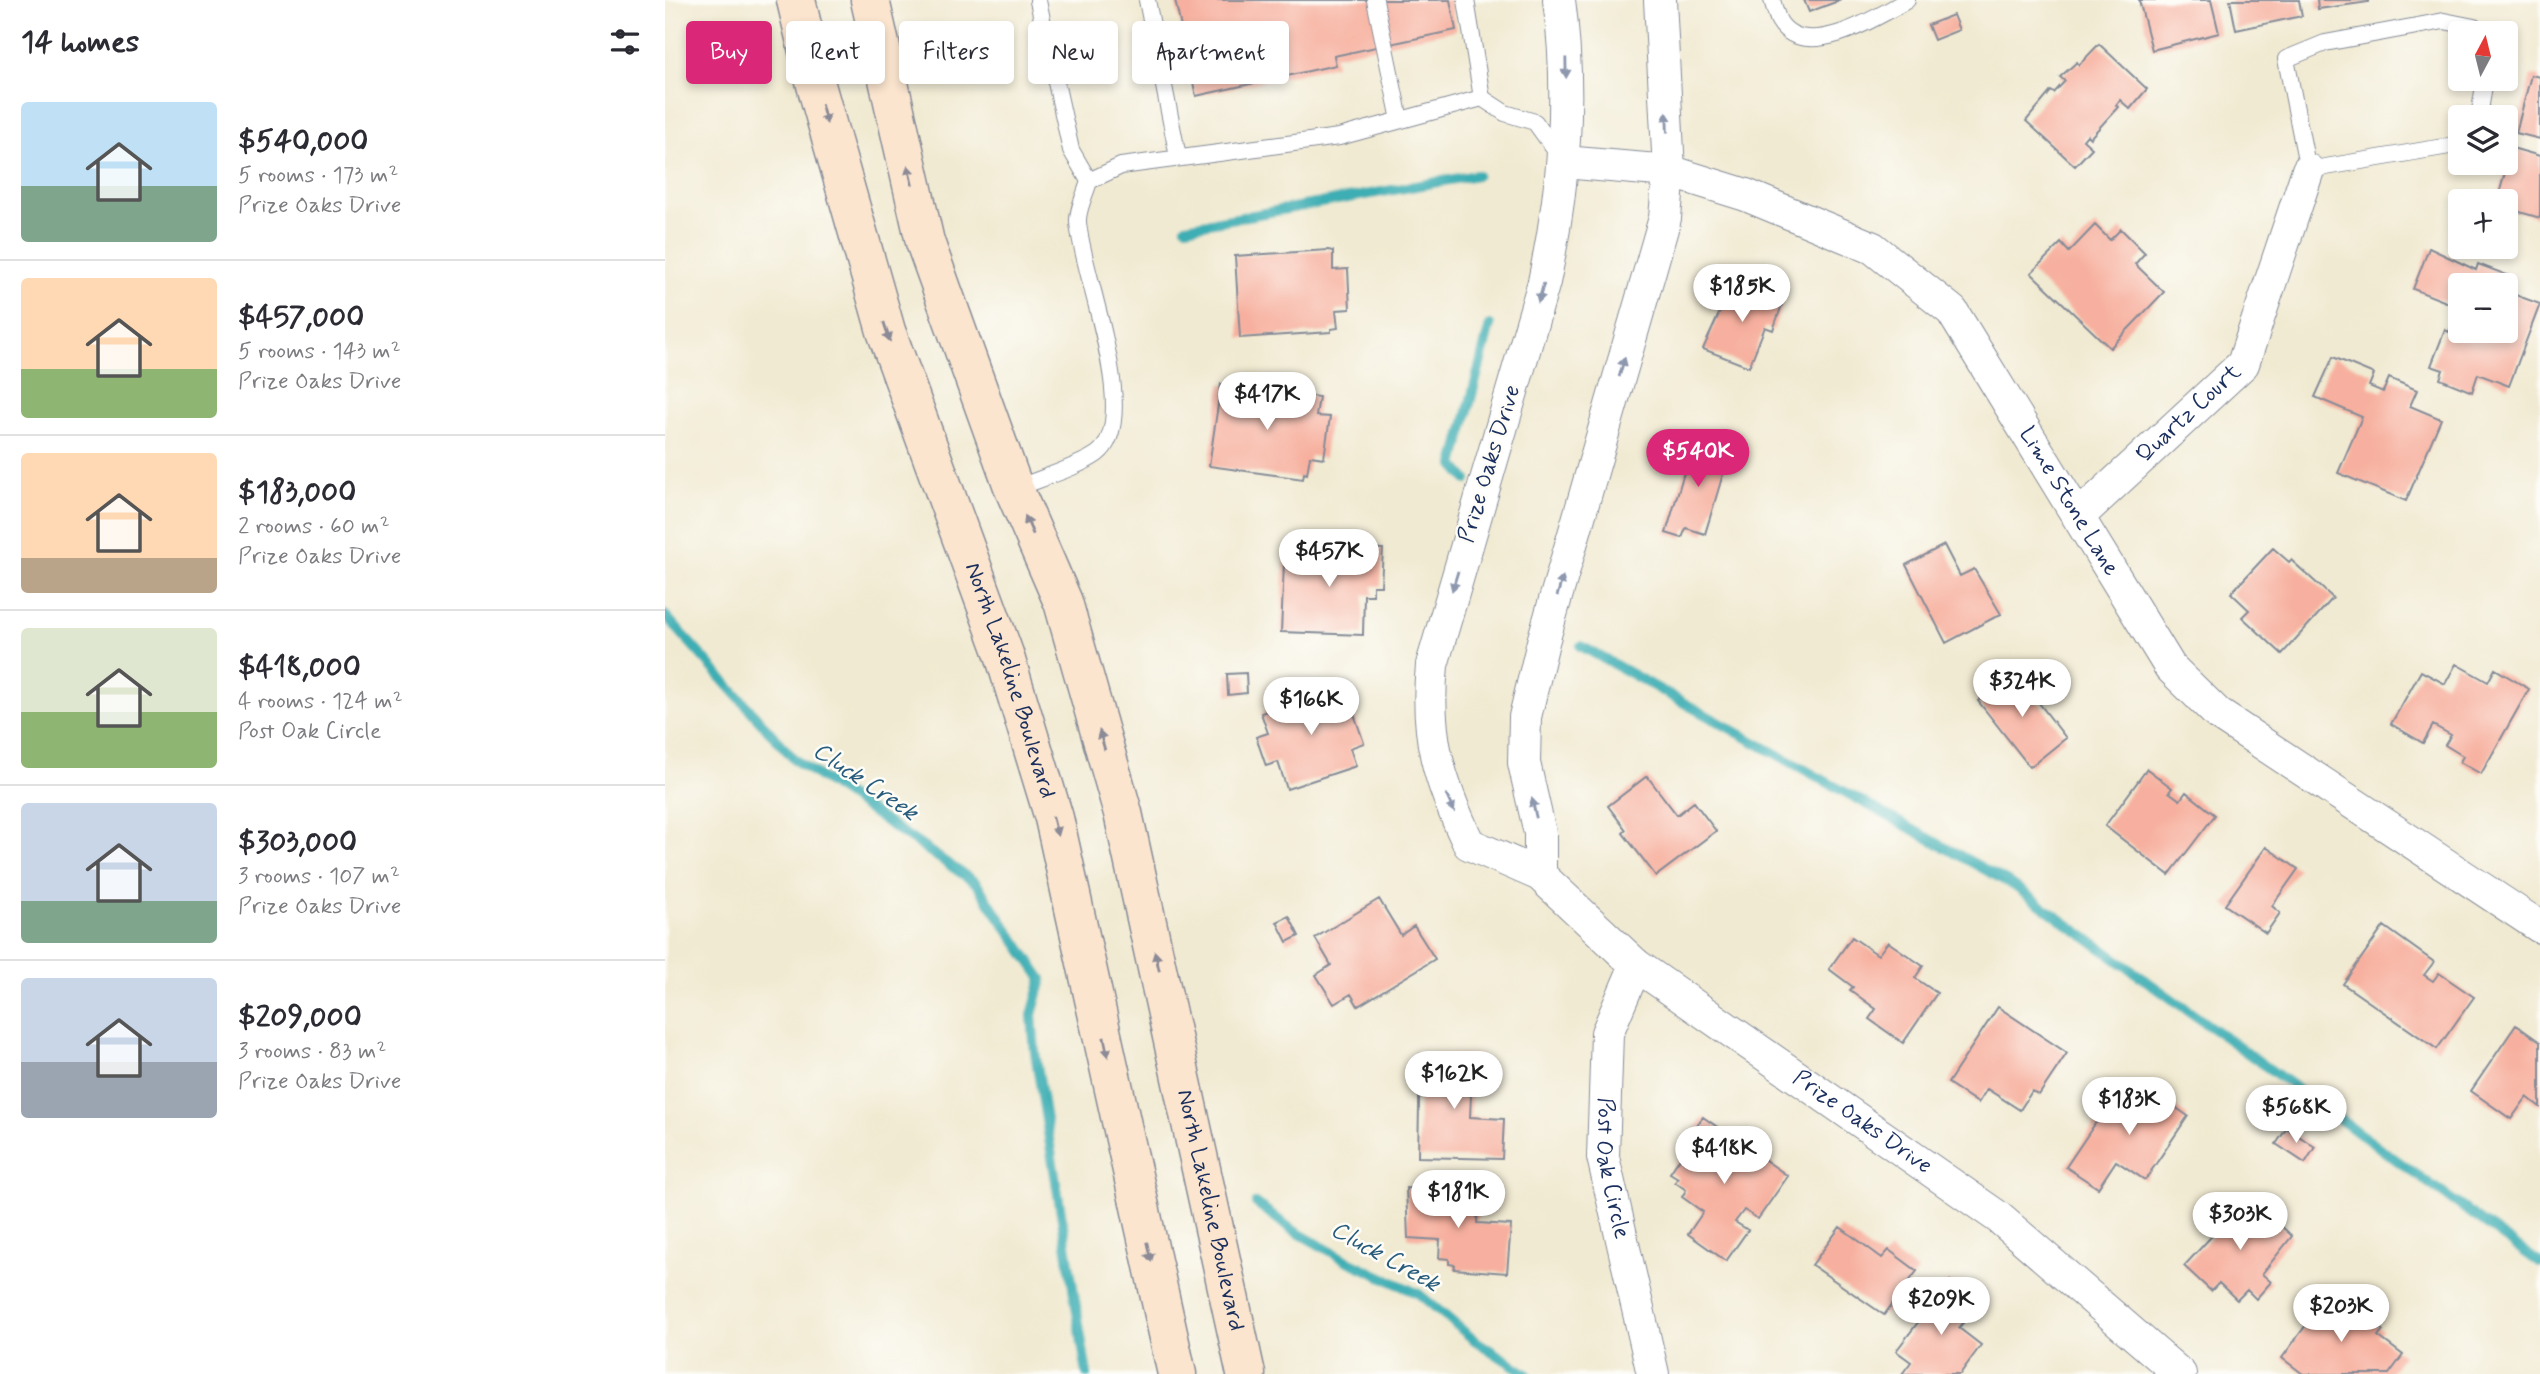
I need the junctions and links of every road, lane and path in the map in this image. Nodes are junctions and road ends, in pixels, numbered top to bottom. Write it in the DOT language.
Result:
graph roads {
  1 [pos="796,0"];
  2 [pos="870,0"];
  3 [pos="1147,0"];
  4 [pos="1375,0"];
  5 [pos="1466,0"];
  6 [pos="1559,0"];
  7 [pos="1660,0"];
  8 [pos="1772,0"];
  9 [pos="1907,0"];
  10 [pos="1038,1"];
  11 [pos="2448,22"];
  12 [pos="1482,98"];
  13 [pos="1400,120"];
  14 [pos="2448,146"];
  15 [pos="1178,157"];
  16 [pos="1564,162"];
  17 [pos="2308,170"];
  18 [pos="1669,171"];
  19 [pos="1089,181"];
  20 [pos="1014,489"];
  21 [pos="2079,516"];
  22 [pos="1540,875"];
  23 [pos="2540,927"];
  24 [pos="1636,965"];
  25 [pos="1177,1374"];
  26 [pos="1246,1374"];
  27 [pos="1653,1374"];
  28 [pos="2180,1374"];
  1 -- 25 [label="main road, North Lakeline Boulevard, one-way"];
  20 -- 2 [label="main road, North Lakeline Boulevard, one-way"];
  3 -- 15 [label="lane"];
  4 -- 13 [label="lane"];
  5 -- 12 [label="lane"];
  6 -- 16 [label="street, Prize Oaks Drive, one-way"];
  18 -- 7 [label="street, one-way"];
  8 -- 9 [label="lane"];
  10 -- 19 [label="lane"];
  11 -- 17 [label="lane"];
  12 -- 13 [label="lane"];
  12 -- 16 [label="lane"];
  13 -- 15 [label="lane"];
  14 -- 17 [label="lane"];
  15 -- 19 [label="lane"];
  16 -- 18 [label="street, Lime Stone Lane"];
  16 -- 22 [label="street, Prize Oaks Drive, one-way"];
  17 -- 21 [label="street, Quartz Court"];
  18 -- 21 [label="street, Lime Stone Lane"];
  22 -- 18 [label="street, one-way"];
  19 -- 20 [label="lane"];
  26 -- 20 [label="main road, North Lakeline Boulevard, one-way"];
  21 -- 23 [label="street, Lime Stone Lane"];
  22 -- 24 [label="street, Prize Oaks Drive"];
  24 -- 27 [label="street, Post Oak Circle"];
  24 -- 28 [label="street, Prize Oaks Drive"];
}
